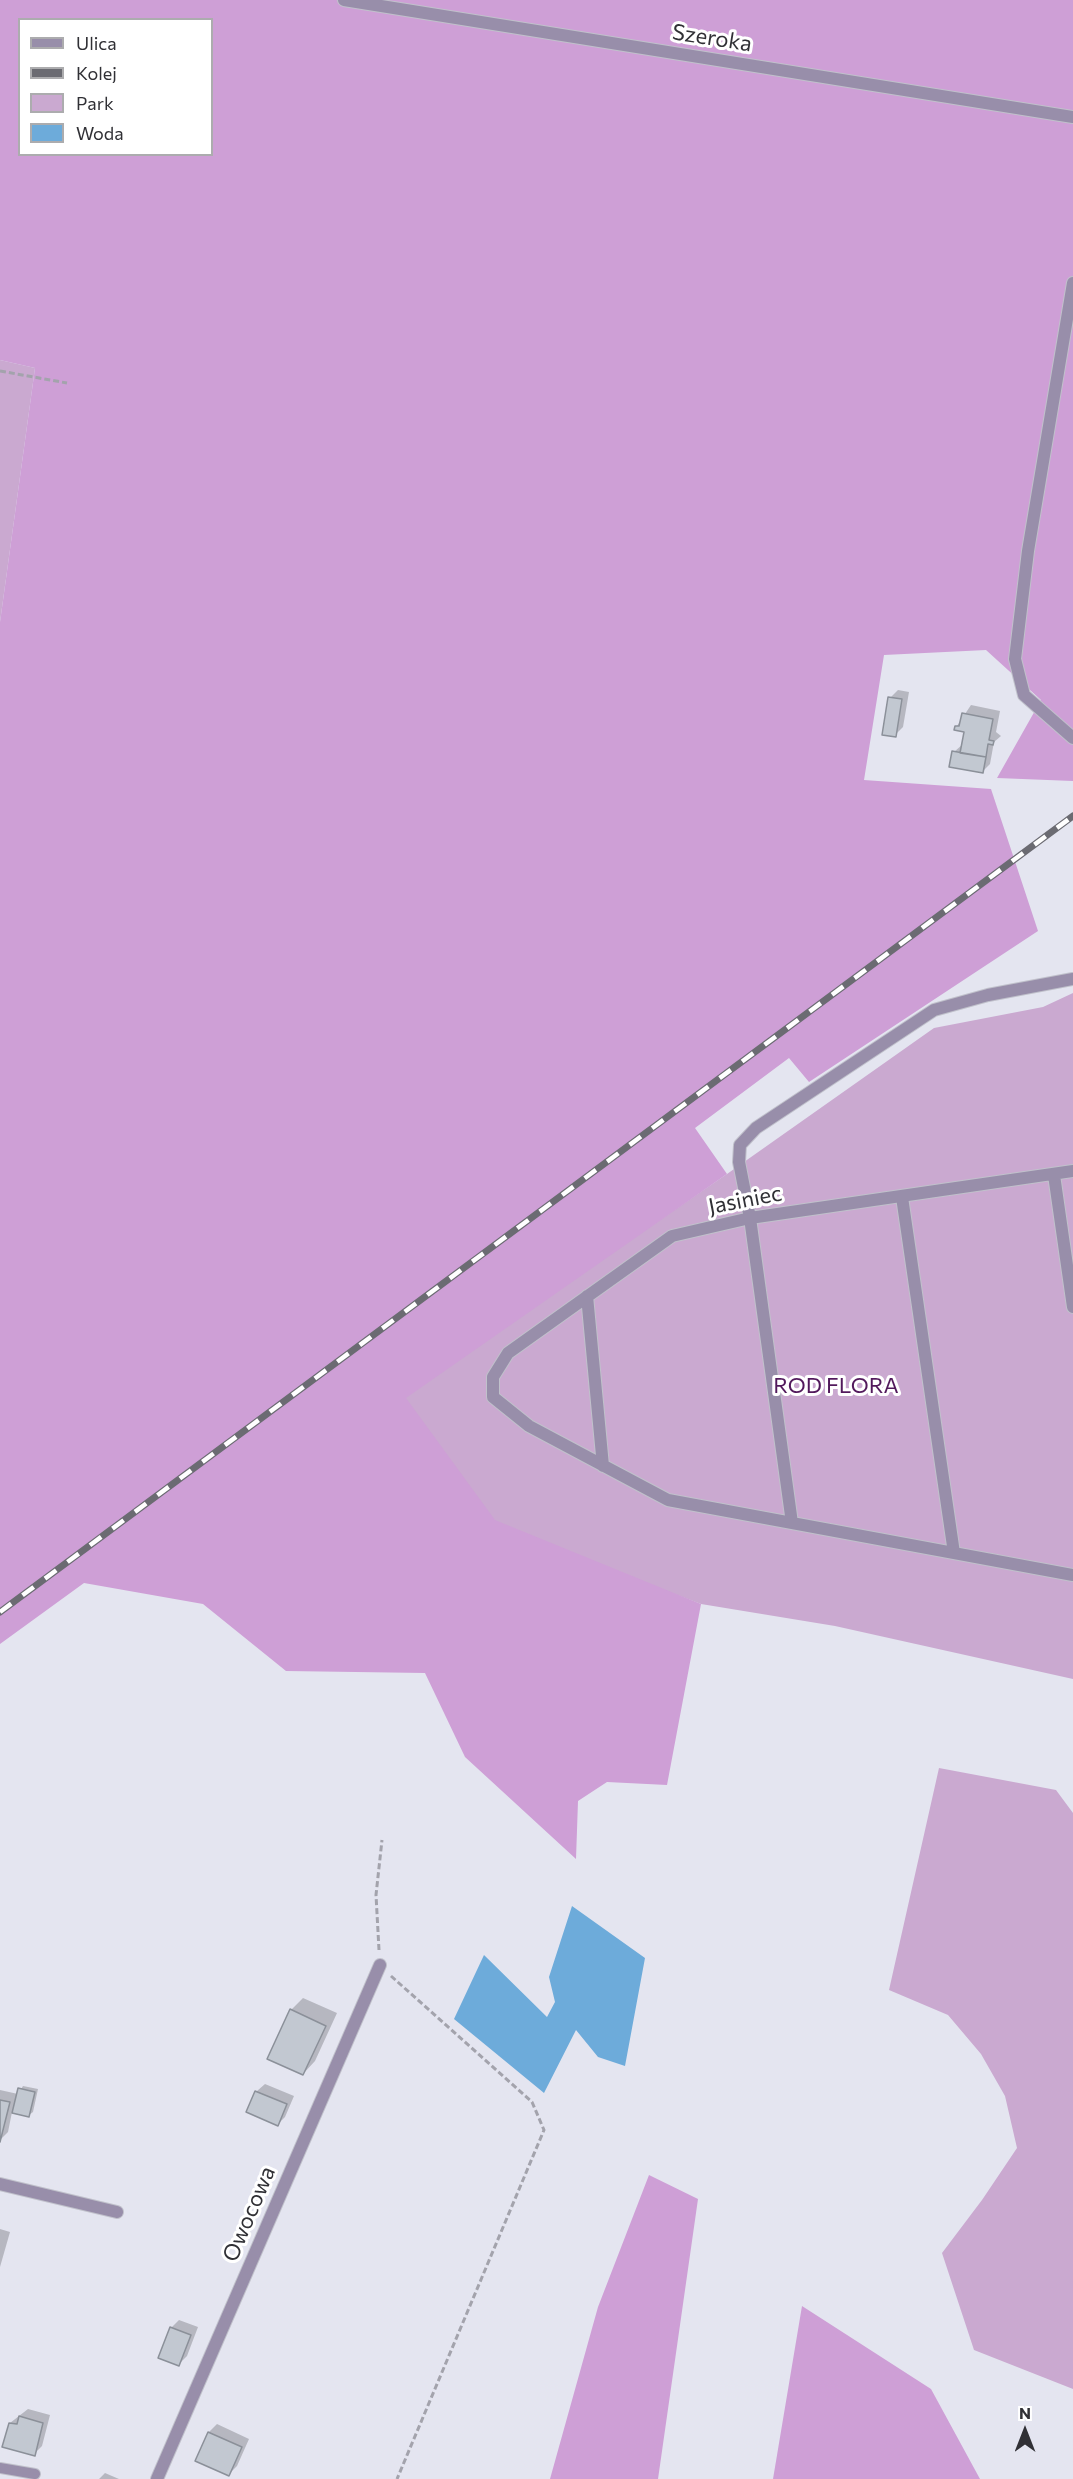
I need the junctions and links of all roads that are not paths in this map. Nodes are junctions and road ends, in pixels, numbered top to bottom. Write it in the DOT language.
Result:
graph roads {
  1 [pos="344,0"];
  2 [pos="1073,117"];
  3 [pos="1073,283"];
  4 [pos="1073,738"];
  5 [pos="1073,979"];
  6 [pos="1073,1171"];
  7 [pos="1054,1174"];
  8 [pos="902,1197"];
  9 [pos="750,1218"];
  10 [pos="587,1296"];
  11 [pos="1073,1307"];
  12 [pos="603,1466"];
  13 [pos="792,1523"];
  14 [pos="954,1553"];
  15 [pos="1073,1575"];
  16 [pos="380,1965"];
  17 [pos="0,2184"];
  18 [pos="117,2212"];
  19 [pos="0,2468"];
  20 [pos="35,2474"];
  21 [pos="157,2479"];
  1 -- 2 [label="street, Szeroka"];
  3 -- 4 [label="street"];
  5 -- 9 [label="street"];
  6 -- 7 [label="street, Jasiniec"];
  7 -- 8 [label="street, Jasiniec"];
  7 -- 11 [label="street"];
  8 -- 9 [label="street, Jasiniec"];
  8 -- 14 [label="street"];
  9 -- 10 [label="street, Jasiniec"];
  9 -- 13 [label="street"];
  10 -- 12 [label="street"];
  10 -- 12 [label="street, Jasiniec"];
  12 -- 13 [label="street"];
  13 -- 14 [label="street"];
  14 -- 15 [label="street"];
  16 -- 21 [label="street, Owocowa"];
  17 -- 18 [label="street"];
  19 -- 20 [label="lane"];
}
